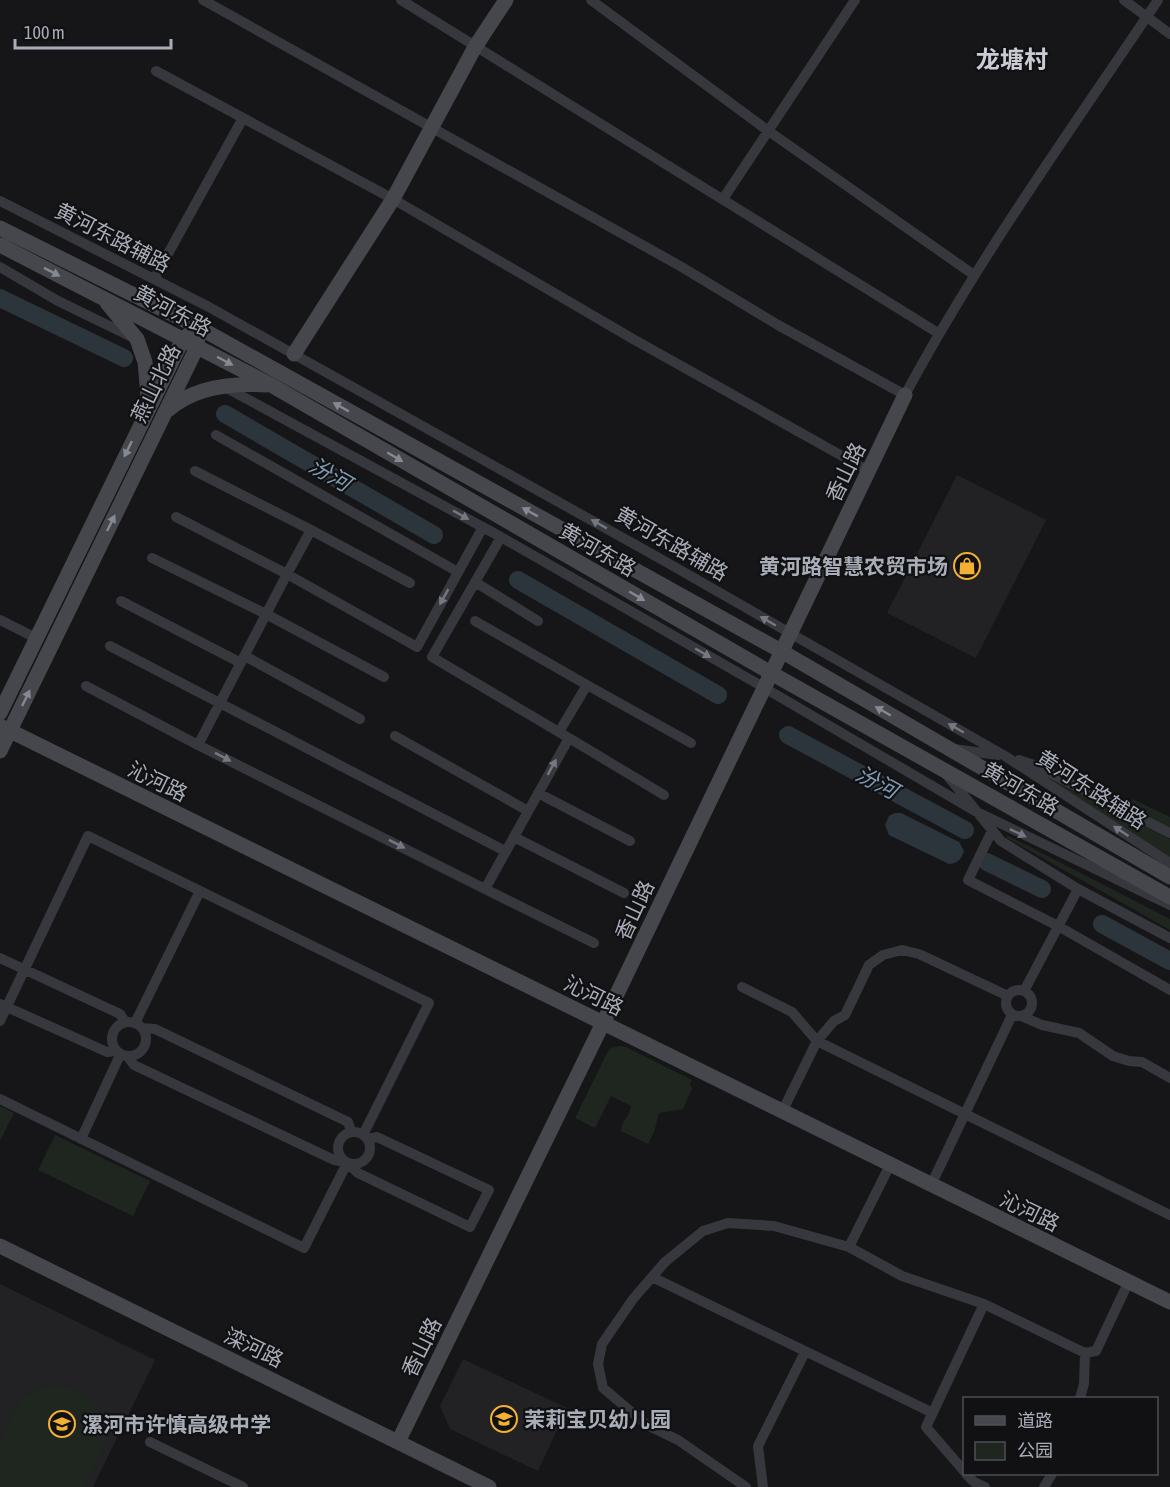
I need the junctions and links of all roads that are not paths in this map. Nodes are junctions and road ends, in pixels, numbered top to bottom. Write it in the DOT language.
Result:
graph roads {
  1 [pos="203,0"];
  2 [pos="401,0"];
  3 [pos="506,0"];
  4 [pos="591,0"];
  5 [pos="855,0"];
  6 [pos="1124,0"];
  7 [pos="1158,0"];
  8 [pos="1147,17"];
  9 [pos="1170,34"];
  10 [pos="475,47"];
  11 [pos="156,71"];
  12 [pos="243,118"];
  13 [pos="432,126"];
  14 [pos="768,130"];
  15 [pos="393,199"];
  16 [pos="723,199"];
  17 [pos="0,201"];
  18 [pos="0,228"];
  19 [pos="0,245"];
  20 [pos="0,267"];
  21 [pos="974,275"];
  22 [pos="154,279"];
  23 [pos="103,298"];
  24 [pos="209,307"];
  25 [pos="198,327"];
  26 [pos="938,333"];
  27 [pos="137,339"];
  28 [pos="183,339"];
  29 [pos="197,347"];
  30 [pos="294,354"];
  31 [pos="271,386"];
  32 [pos="225,387"];
  33 [pos="905,395"];
  34 [pos="149,406"];
  35 [pos="163,414"];
  36 [pos="216,435"];
  37 [pos="195,471"];
  38 [pos="869,471"];
  39 [pos="176,517"];
  40 [pos="483,527"];
  41 [pos="311,530"];
  42 [pos="501,537"];
  43 [pos="152,558"];
  44 [pos="458,572"];
  45 [pos="287,574"];
  46 [pos="475,582"];
  47 [pos="410,583"];
  48 [pos="121,602"];
  49 [pos="267,614"];
  50 [pos="0,620"];
  51 [pos="475,621"];
  52 [pos="538,621"];
  53 [pos="790,634"];
  54 [pos="36,638"];
  55 [pos="110,646"];
  56 [pos="781,651"];
  57 [pos="243,659"];
  58 [pos="771,673"];
  59 [pos="384,677"];
  60 [pos="587,685"];
  61 [pos="86,686"];
  62 [pos="763,687"];
  63 [pos="221,704"];
  64 [pos="0,712"];
  65 [pos="360,719"];
  66 [pos="5,729"];
  67 [pos="564,735"];
  68 [pos="395,736"];
  69 [pos="691,743"];
  70 [pos="198,745"];
  71 [pos="948,748"];
  72 [pos="0,751"];
  73 [pos="1005,756"];
  74 [pos="939,766"];
  75 [pos="538,793"];
  76 [pos="664,795"];
  77 [pos="528,811"];
  78 [pos="975,812"];
  79 [pos="992,831"];
  80 [pos="1170,832"];
  81 [pos="514,837"];
  82 [pos="630,841"];
  83 [pos="505,851"];
  84 [pos="1170,863"];
  85 [pos="1170,876"];
  86 [pos="485,889"];
  87 [pos="1078,889"];
  88 [pos="200,891"];
  89 [pos="624,893"];
  90 [pos="1170,897"];
  91 [pos="1170,906"];
  92 [pos="1058,926"];
  93 [pos="1170,938"];
  94 [pos="594,943"];
  95 [pos="0,958"];
  96 [pos="25,970"];
  97 [pos="742,987"];
  98 [pos="1170,990"];
  99 [pos="1024,991"];
  100 [pos="1008,996"];
  101 [pos="3,1006"];
  102 [pos="1017,1016"];
  103 [pos="0,1022"];
  104 [pos="603,1023"];
  105 [pos="134,1024"];
  106 [pos="817,1041"];
  107 [pos="121,1054"];
  108 [pos="1170,1078"];
  109 [pos="0,1099"];
  110 [pos="782,1112"];
  111 [pos="965,1114"];
  112 [pos="351,1131"];
  113 [pos="365,1137"];
  114 [pos="81,1139"];
  115 [pos="347,1163"];
  116 [pos="890,1165"];
  117 [pos="931,1185"];
  118 [pos="1170,1215"];
  119 [pos="0,1246"];
  120 [pos="849,1247"];
  121 [pos="652,1277"];
  122 [pos="1128,1283"];
  123 [pos="1170,1302"];
  124 [pos="984,1304"];
  125 [pos="806,1352"];
  126 [pos="1085,1353"];
  127 [pos="1080,1397"];
  128 [pos="933,1413"];
  129 [pos="150,1442"];
  130 [pos="398,1442"];
  131 [pos="963,1470"];
  132 [pos="968,1475"];
  133 [pos="487,1486"];
  134 [pos="243,1487"];
  135 [pos="746,1487"];
  136 [pos="763,1487"];
  137 [pos="985,1487"];
  1 -- 13 [label="street"];
  2 -- 10 [label="street"];
  3 -- 10 [label="street"];
  4 -- 14 [label="street"];
  5 -- 14 [label="street"];
  6 -- 8 [label="street"];
  7 -- 8 [label="street"];
  8 -- 9 [label="street"];
  8 -- 21 [label="street"];
  10 -- 13 [label="street"];
  10 -- 16 [label="street"];
  11 -- 12 [label="street"];
  12 -- 15 [label="street"];
  12 -- 22 [label="street"];
  13 -- 15 [label="street"];
  13 -- 33 [label="street"];
  14 -- 16 [label="street"];
  14 -- 21 [label="street"];
  15 -- 30 [label="street"];
  15 -- 38 [label="street"];
  16 -- 26 [label="street"];
  17 -- 22 [label="street, 黄河东路辅路"];
  18 -- 25 [label="street, 黄河东路"];
  19 -- 23 [label="street, 黄河东路, one-way"];
  20 -- 27 [label="street"];
  21 -- 26 [label="street"];
  22 -- 24 [label="street, 黄河东路辅路"];
  23 -- 27 [label="street"];
  23 -- 28 [label="street, 黄河东路"];
  24 -- 25 [label="street"];
  24 -- 30 [label="street, 黄河东路辅路"];
  25 -- 28 [label="street, 燕山北路"];
  25 -- 29 [label="street, 燕山北路"];
  56 -- 25 [label="street, 黄河东路, one-way"];
  26 -- 33 [label="street"];
  27 -- 34 [label="street"];
  28 -- 29 [label="street, 黄河东路"];
  28 -- 34 [label="street, 燕山北路"];
  29 -- 31 [label="street, 黄河东路, one-way"];
  29 -- 35 [label="street, 燕山北路"];
  53 -- 30 [label="street, 黄河东路辅路, one-way"];
  31 -- 32 [label="street"];
  31 -- 58 [label="street, 黄河东路, one-way"];
  32 -- 35 [label="street"];
  32 -- 40 [label="street, one-way"];
  33 -- 38 [label="street, 香山路"];
  34 -- 54 [label="street, 燕山北路, one-way"];
  66 -- 35 [label="street, 燕山北路, one-way"];
  36 -- 44 [label="street"];
  37 -- 41 [label="street"];
  38 -- 53 [label="street, 香山路"];
  39 -- 45 [label="street"];
  40 -- 42 [label="street"];
  40 -- 44 [label="street"];
  41 -- 45 [label="street"];
  41 -- 47 [label="street"];
  42 -- 46 [label="street"];
  42 -- 62 [label="street, one-way"];
  43 -- 49 [label="street"];
  44 -- 45 [label="street, one-way"];
  45 -- 49 [label="street"];
  46 -- 52 [label="street"];
  46 -- 67 [label="street"];
  48 -- 57 [label="street"];
  49 -- 57 [label="street"];
  49 -- 59 [label="street"];
  50 -- 54 [label="street"];
  51 -- 60 [label="street"];
  53 -- 56 [label="street, 香山路"];
  73 -- 53 [label="street, 黄河东路辅路, one-way"];
  54 -- 64 [label="street, 燕山北路"];
  55 -- 63 [label="street"];
  56 -- 58 [label="street, 香山路"];
  71 -- 56 [label="street, 黄河东路, one-way"];
  57 -- 63 [label="street"];
  57 -- 65 [label="street"];
  58 -- 62 [label="street, 香山路"];
  58 -- 74 [label="street, 黄河东路"];
  60 -- 67 [label="street"];
  60 -- 69 [label="street"];
  61 -- 70 [label="street"];
  62 -- 78 [label="street"];
  62 -- 104 [label="street, 香山路"];
  63 -- 70 [label="street"];
  63 -- 83 [label="street"];
  66 -- 72 [label="street, 燕山北路"];
  66 -- 104 [label="street, 沁河路"];
  75 -- 67 [label="street, one-way"];
  67 -- 76 [label="street"];
  68 -- 77 [label="street"];
  70 -- 86 [label="street, one-way"];
  71 -- 73 [label="street"];
  71 -- 85 [label="street, 黄河东路"];
  73 -- 80 [label="street"];
  84 -- 73 [label="street, 黄河东路辅路, one-way"];
  74 -- 78 [label="street"];
  74 -- 90 [label="street, 黄河东路"];
  75 -- 77 [label="street"];
  75 -- 82 [label="street"];
  77 -- 81 [label="street"];
  78 -- 79 [label="street"];
  78 -- 91 [label="street, one-way"];
  79 -- 87 [label="street"];
  79 -- 92 [label="street"];
  81 -- 83 [label="street"];
  81 -- 89 [label="street"];
  83 -- 86 [label="street"];
  86 -- 94 [label="street"];
  87 -- 92 [label="street"];
  87 -- 93 [label="street"];
  88 -- 96 [label="street"];
  88 -- 105 [label="street"];
  88 -- 113 [label="street"];
  92 -- 98 [label="street"];
  92 -- 99 [label="street"];
  95 -- 96 [label="street"];
  96 -- 101 [label="street"];
  96 -- 105 [label="street"];
  97 -- 106 [label="street"];
  99 -- 100 [label="street"];
  99 -- 102 [label="street"];
  100 -- 102 [label="street"];
  100 -- 106 [label="street"];
  101 -- 103 [label="street"];
  101 -- 107 [label="street"];
  102 -- 108 [label="street"];
  102 -- 111 [label="street"];
  104 -- 110 [label="street, 沁河路"];
  104 -- 130 [label="street, 香山路"];
  105 -- 107 [label="street"];
  105 -- 107 [label="street"];
  105 -- 112 [label="street"];
  106 -- 110 [label="street"];
  106 -- 111 [label="street"];
  107 -- 114 [label="street"];
  107 -- 115 [label="street"];
  109 -- 114 [label="street"];
  110 -- 116 [label="street, 沁河路"];
  111 -- 117 [label="street"];
  111 -- 118 [label="street"];
  112 -- 113 [label="street"];
  112 -- 115 [label="street"];
  113 -- 115 [label="street"];
  113 -- 115 [label="street"];
  114 -- 115 [label="street"];
  116 -- 117 [label="street, 沁河路"];
  116 -- 120 [label="street"];
  117 -- 122 [label="street, 沁河路"];
  119 -- 130 [label="street, 滦河路"];
  120 -- 121 [label="street"];
  120 -- 124 [label="street"];
  121 -- 125 [label="street"];
  121 -- 135 [label="street"];
  122 -- 123 [label="street, 沁河路"];
  122 -- 126 [label="street"];
  124 -- 126 [label="street"];
  124 -- 128 [label="street"];
  125 -- 128 [label="street"];
  125 -- 136 [label="street"];
  126 -- 127 [label="street"];
  128 -- 131 [label="street"];
  129 -- 134 [label="street"];
  130 -- 133 [label="street, 滦河路"];
  132 -- 137 [label="street"];
}
